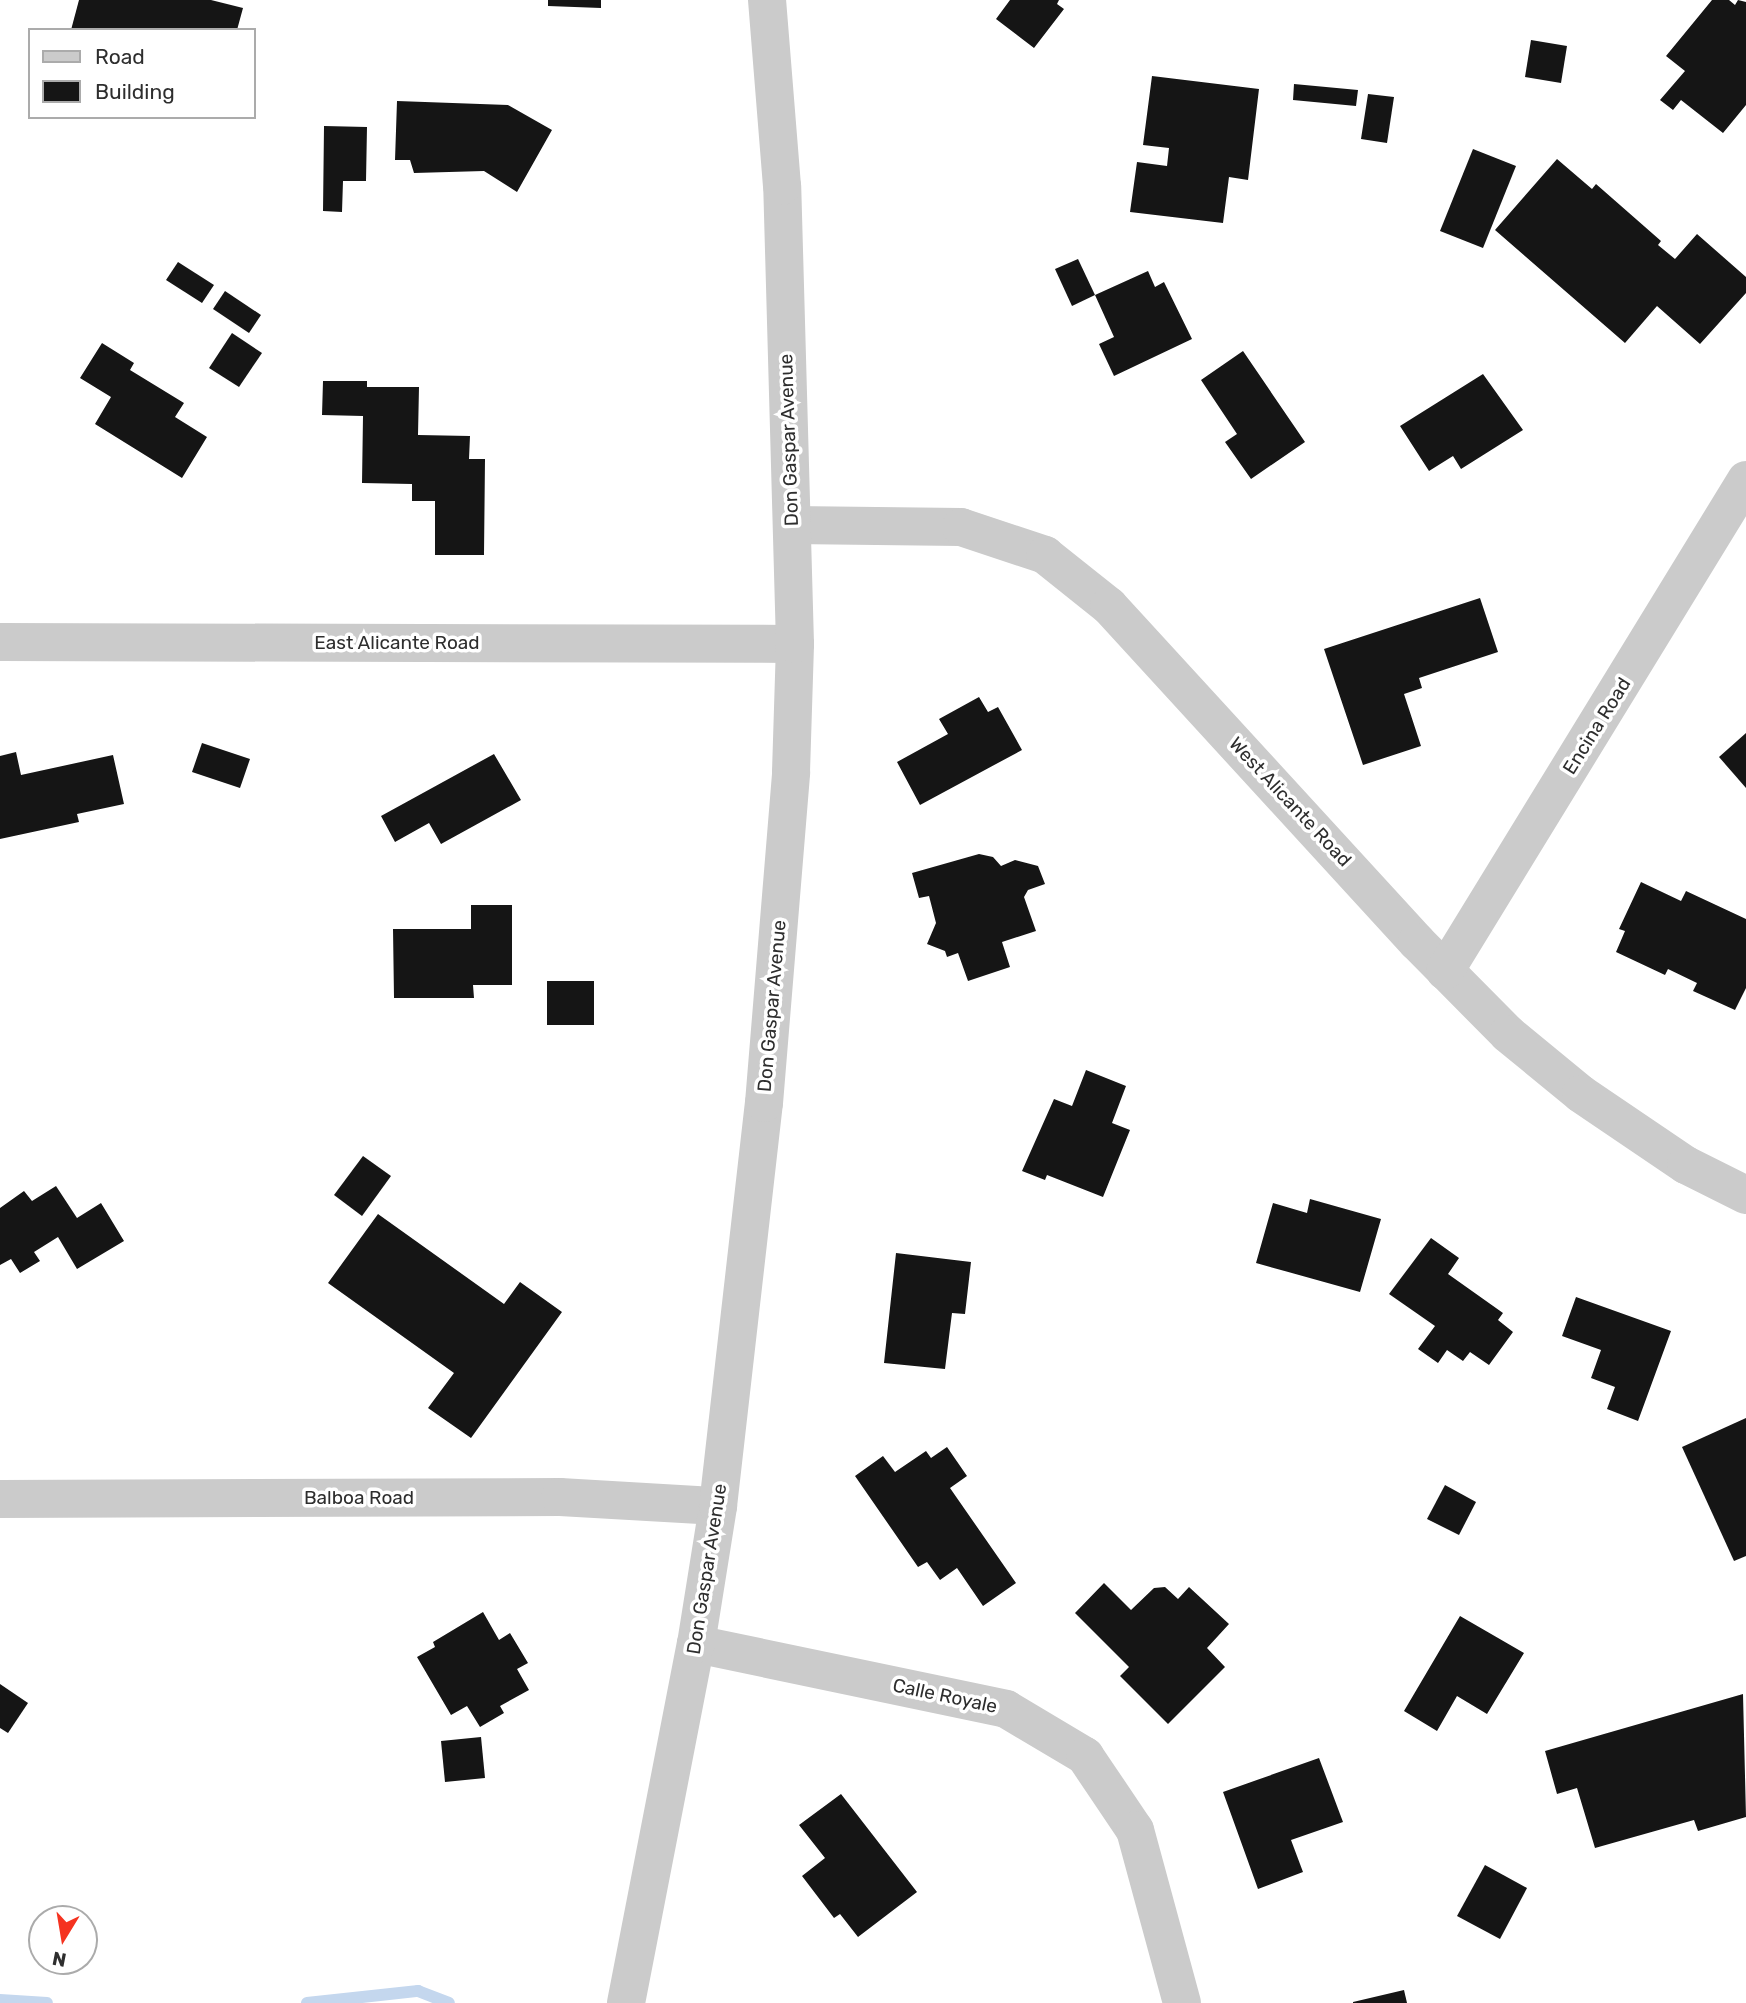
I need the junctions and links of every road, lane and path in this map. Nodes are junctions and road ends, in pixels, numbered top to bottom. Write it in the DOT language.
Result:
graph roads {
  1 [pos="767,0"];
  2 [pos="1746,480"];
  3 [pos="792,525"];
  4 [pos="0,642"];
  5 [pos="795,644"];
  6 [pos="1445,971"];
  7 [pos="1746,1195"];
  8 [pos="0,1499"];
  9 [pos="718,1506"];
  10 [pos="695,1644"];
  11 [pos="626,2003"];
  12 [pos="1182,2003"];
  1 -- 3 [label="street, Don Gaspar Avenue"];
  2 -- 6 [label="street, Encina Road"];
  3 -- 5 [label="street, Don Gaspar Avenue"];
  3 -- 6 [label="street, West Alicante Road"];
  4 -- 5 [label="street, East Alicante Road"];
  5 -- 9 [label="street, Don Gaspar Avenue"];
  6 -- 7 [label="street, West Alicante Road"];
  8 -- 9 [label="street, Balboa Road"];
  9 -- 10 [label="street, Don Gaspar Avenue"];
  10 -- 11 [label="street, Don Gaspar Avenue"];
  10 -- 12 [label="street, Calle Royale"];
}
